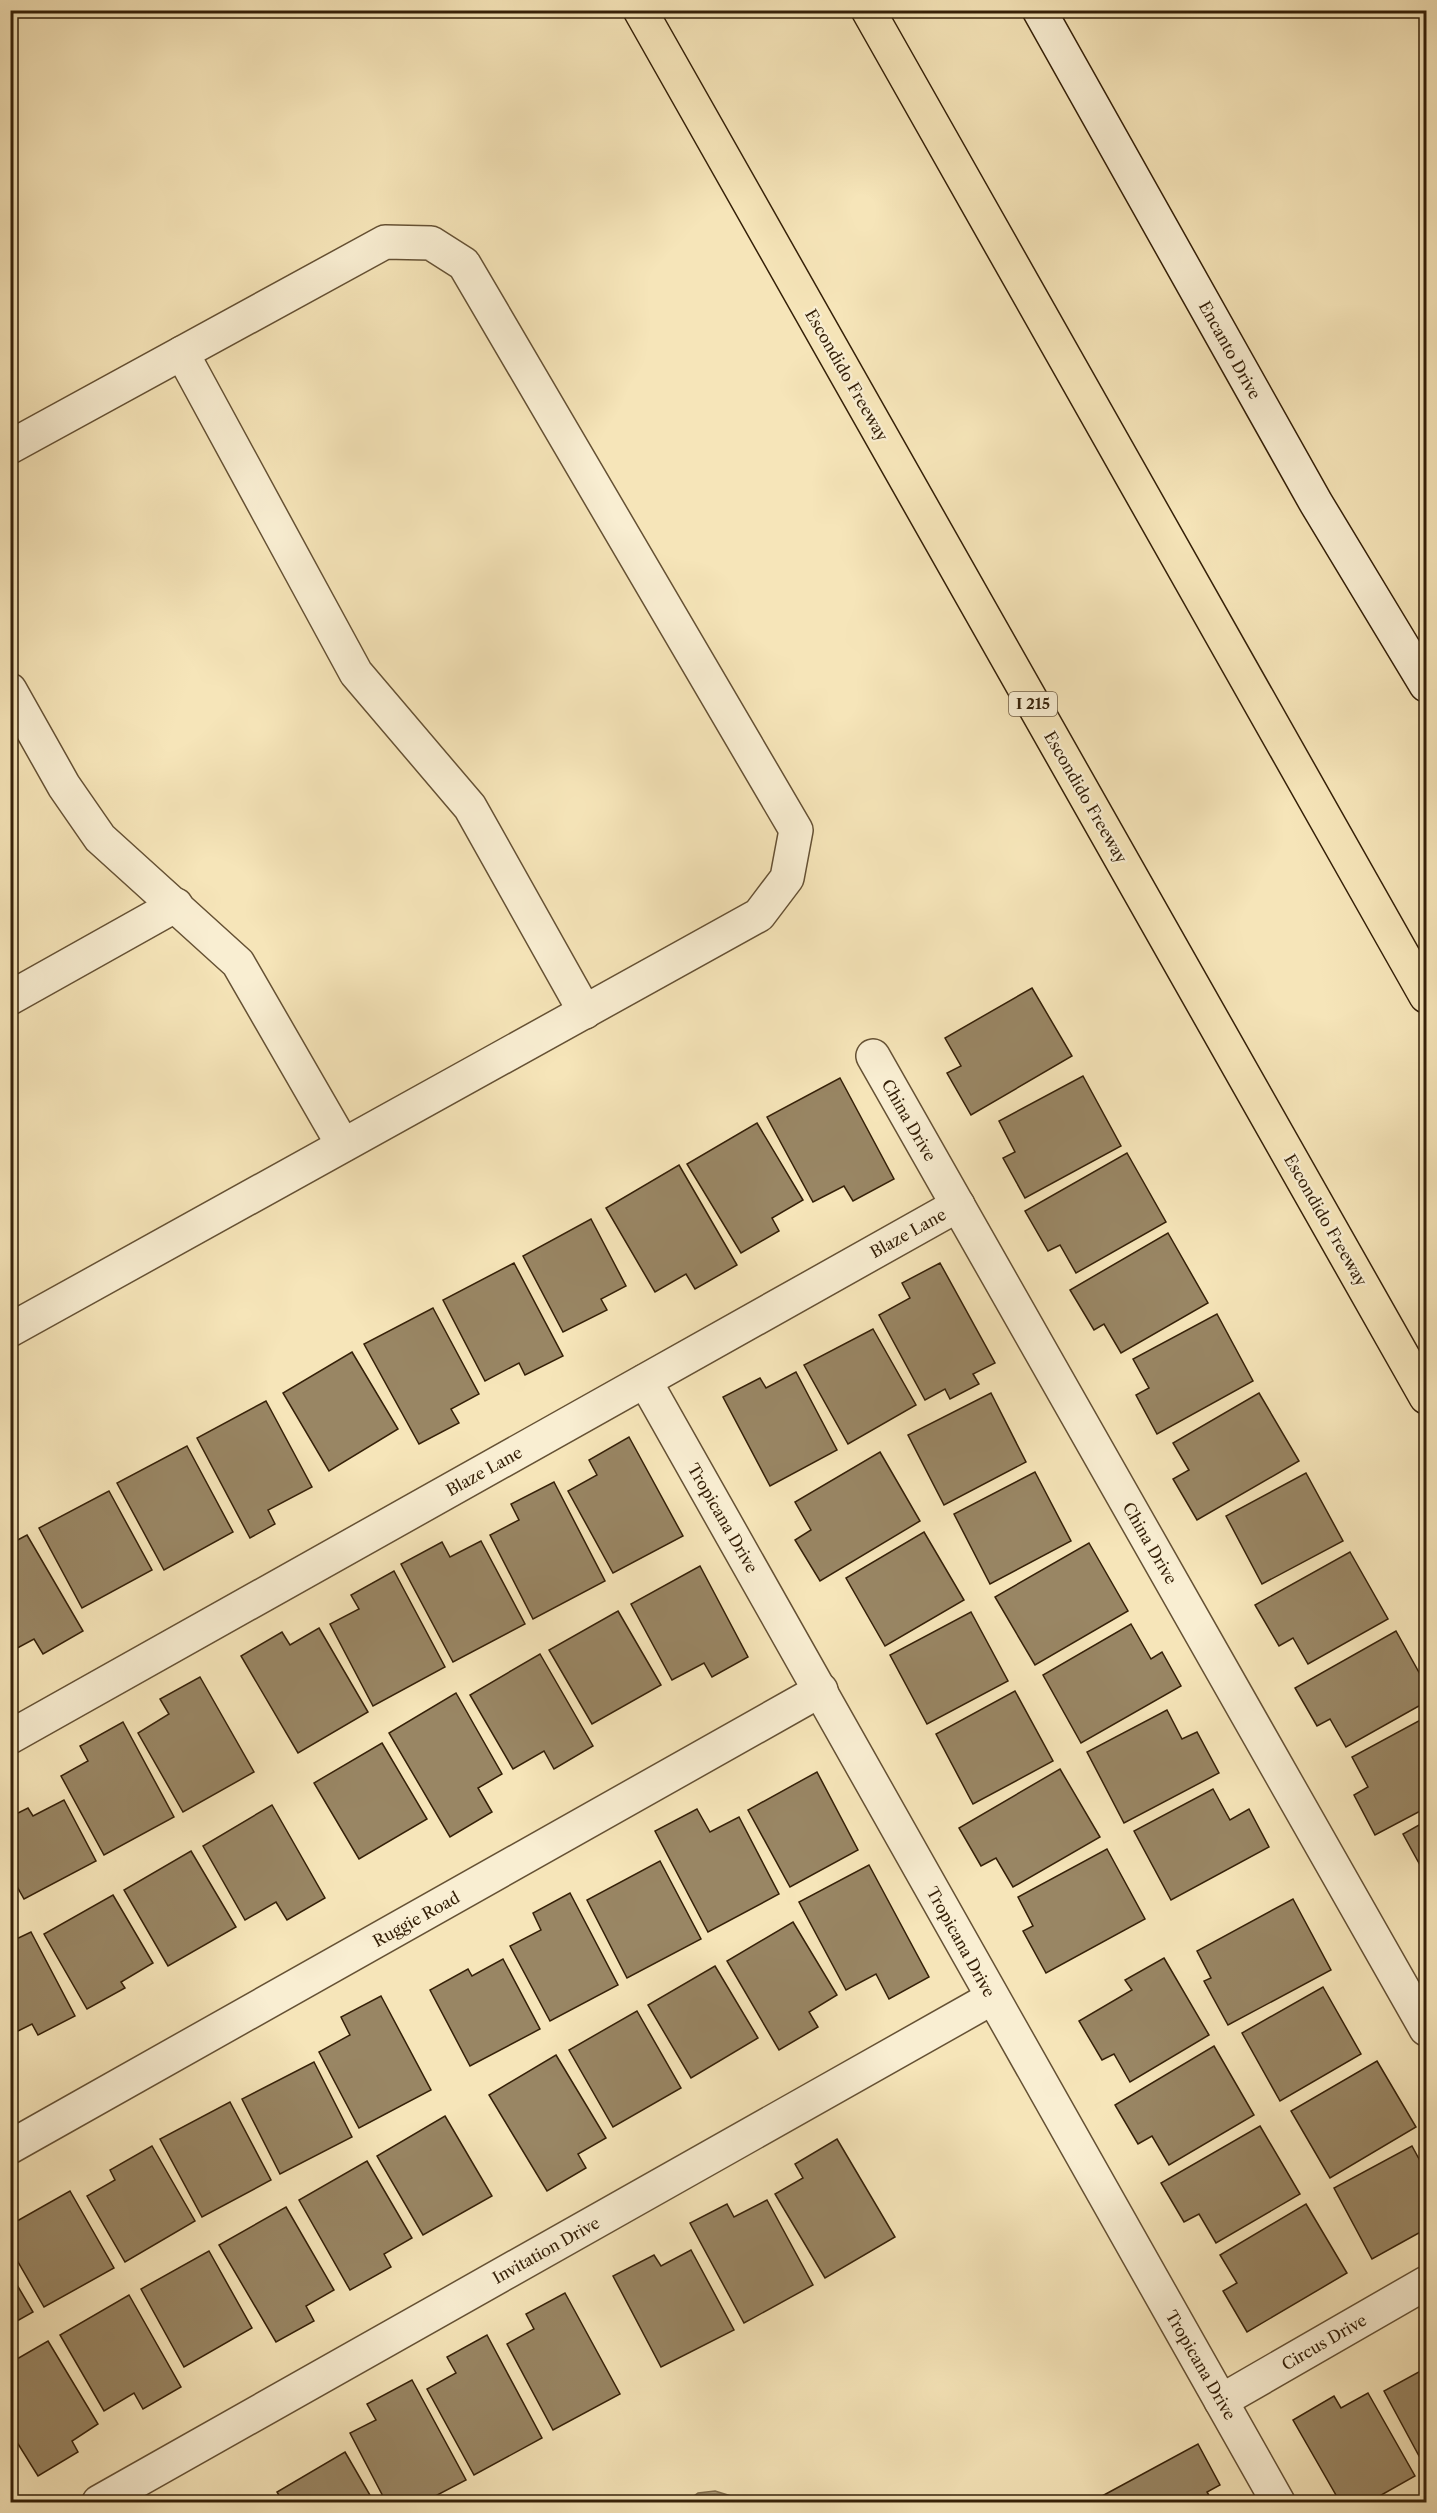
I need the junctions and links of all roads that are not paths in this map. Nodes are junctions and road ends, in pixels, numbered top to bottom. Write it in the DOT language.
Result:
graph roads {
  1 [pos="640,10"];
  2 [pos="868,10"];
  3 [pos="1039,10"];
  4 [pos="182,353"];
  5 [pos="10,447"];
  6 [pos="1426,685"];
  7 [pos="10,690"];
  8 [pos="176,905"];
  9 [pos="1426,996"];
  10 [pos="10,998"];
  11 [pos="585,1012"];
  12 [pos="873,1056"];
  13 [pos="344,1145"];
  14 [pos="958,1205"];
  15 [pos="10,1330"];
  16 [pos="645,1381"];
  17 [pos="1426,1397"];
  18 [pos="821,1690"];
  19 [pos="10,1737"];
  20 [pos="992,1998"];
  21 [pos="1426,2029"];
  22 [pos="10,2147"];
  23 [pos="1426,2283"];
  24 [pos="1221,2401"];
  25 [pos="99,2502"];
  26 [pos="1278,2502"];
  1 -- 17 [label="highway, Escondido Freeway / I 215"];
  2 -- 9 [label="highway"];
  3 -- 6 [label="street, Encanto Drive"];
  4 -- 5 [label="street"];
  4 -- 11 [label="street"];
  4 -- 11 [label="street"];
  7 -- 8 [label="street"];
  8 -- 10 [label="street"];
  8 -- 13 [label="street"];
  11 -- 13 [label="street"];
  12 -- 14 [label="street, China Drive"];
  13 -- 15 [label="street"];
  14 -- 16 [label="street, Blaze Lane"];
  14 -- 21 [label="street, China Drive"];
  16 -- 18 [label="street, Tropicana Drive"];
  16 -- 19 [label="street, Blaze Lane"];
  18 -- 20 [label="street, Tropicana Drive"];
  18 -- 22 [label="street, Ruggie Road"];
  20 -- 24 [label="street, Tropicana Drive"];
  20 -- 25 [label="street, Invitation Drive"];
  23 -- 24 [label="street, Circus Drive"];
  24 -- 26 [label="street, Tropicana Drive"];
}
